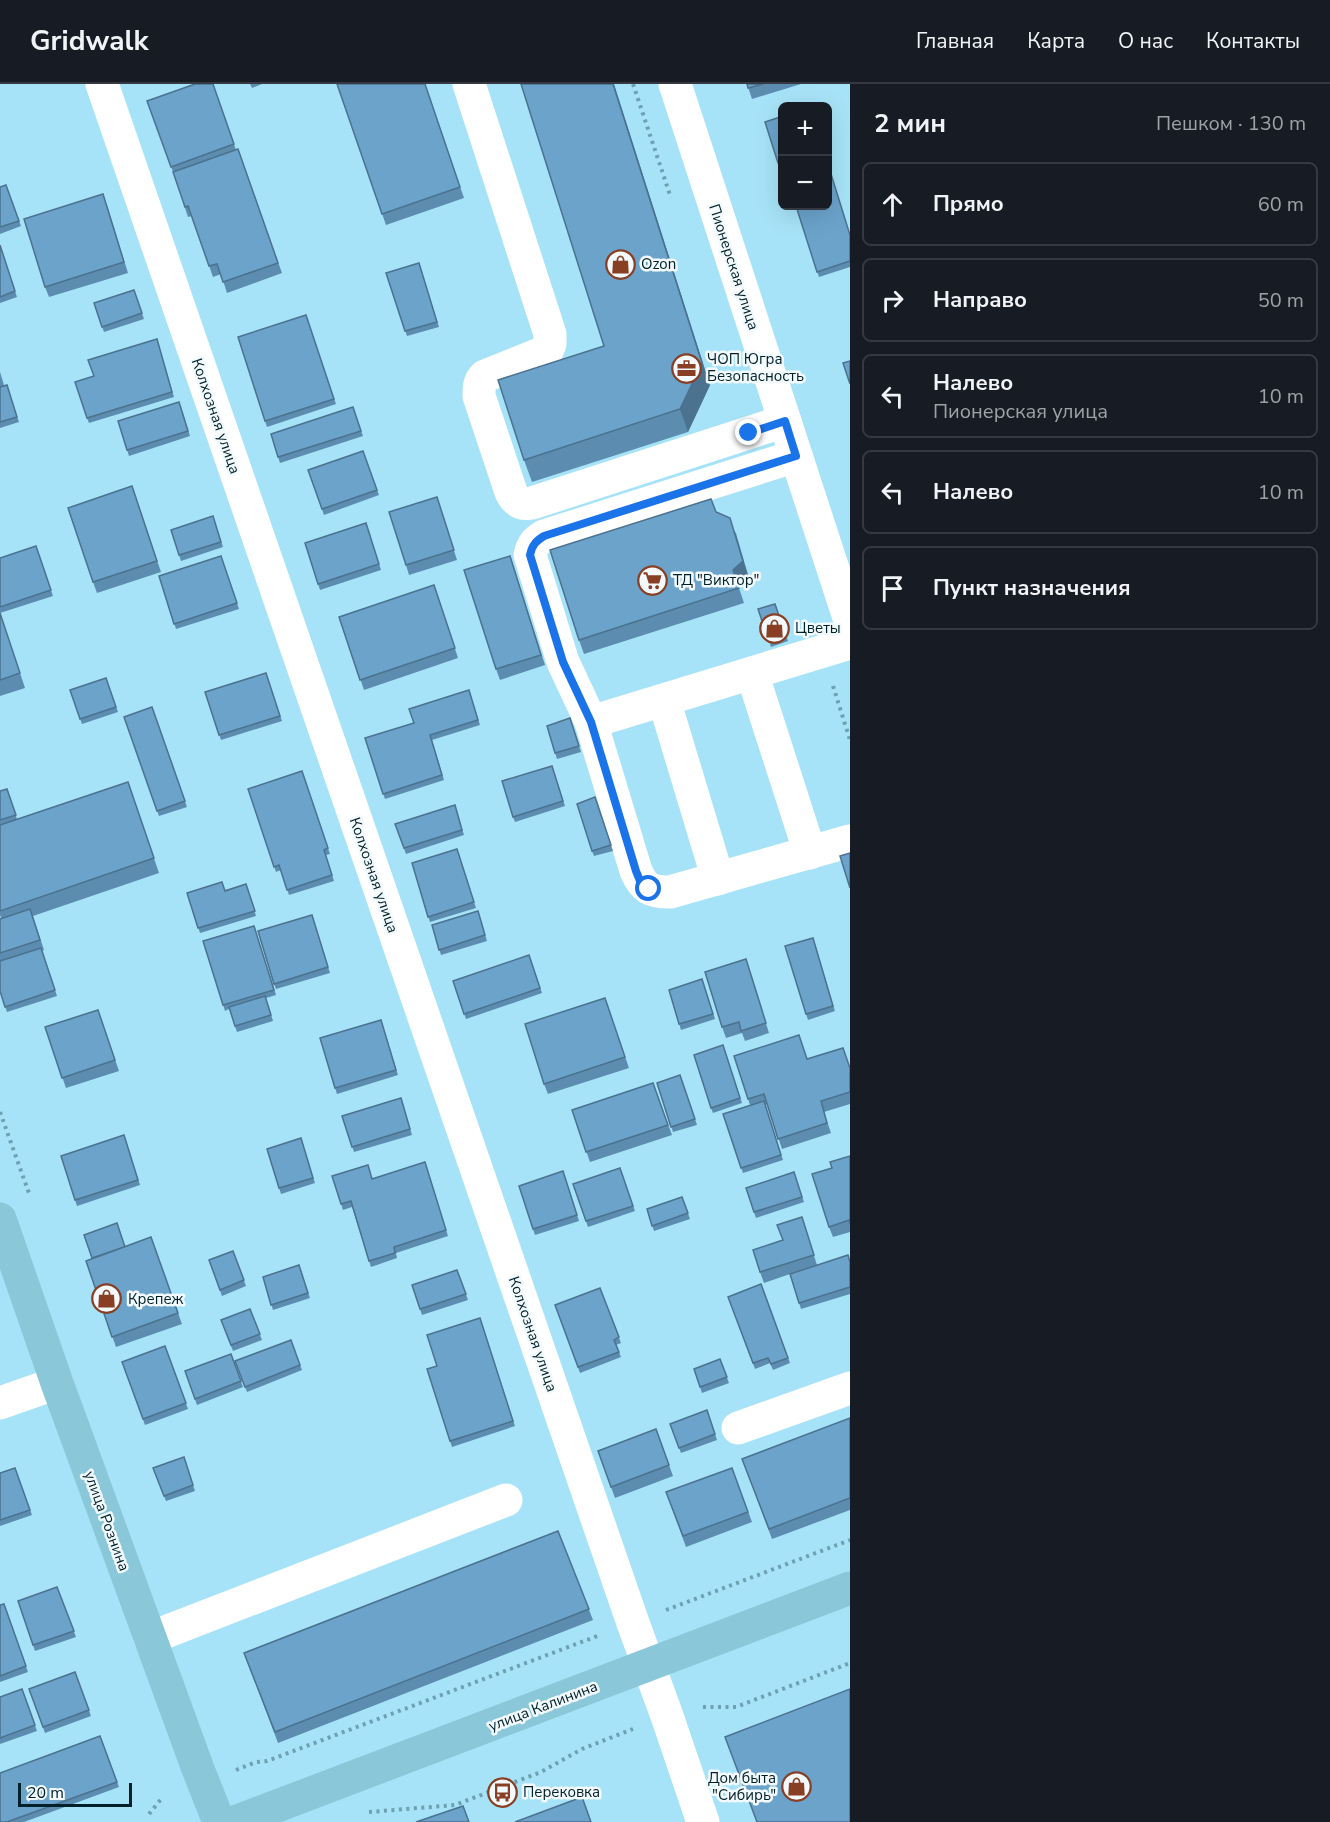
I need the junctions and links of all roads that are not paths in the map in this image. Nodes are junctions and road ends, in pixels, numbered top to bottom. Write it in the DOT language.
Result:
graph roads {
  1 [pos="102,84"];
  2 [pos="469,84"];
  3 [pos="675,84"];
  4 [pos="785,421"];
  5 [pos="796,456"];
  6 [pos="850,621"];
  7 [pos="850,643"];
  8 [pos="752,673"];
  9 [pos="664,700"];
  10 [pos="591,722"];
  11 [pos="850,841"];
  12 [pos="810,853"];
  13 [pos="718,879"];
  14 [pos="0,1219"];
  15 [pos="57,1383"];
  16 [pos="850,1388"];
  17 [pos="0,1403"];
  18 [pos="738,1428"];
  19 [pos="506,1500"];
  20 [pos="850,1588"];
  21 [pos="150,1638"];
  22 [pos="648,1665"];
  23 [pos="219,1822"];
  24 [pos="235,1822"];
  25 [pos="703,1822"];
  1 -- 22 [label="street, Колхозная улица"];
  2 -- 4 [label="street"];
  3 -- 4 [label="street, Пионерская улица"];
  4 -- 5 [label="street, Пионерская улица"];
  5 -- 6 [label="street, Пионерская улица"];
  5 -- 10 [label="street"];
  7 -- 8 [label="street"];
  8 -- 9 [label="street"];
  8 -- 12 [label="street"];
  9 -- 10 [label="street"];
  9 -- 13 [label="street"];
  10 -- 13 [label="street"];
  11 -- 12 [label="street"];
  12 -- 13 [label="street"];
  14 -- 15 [label="main road, улица Рознина"];
  15 -- 17 [label="street"];
  15 -- 21 [label="main road, улица Рознина"];
  16 -- 18 [label="street"];
  19 -- 21 [label="street"];
  20 -- 22 [label="main road, улица Калинина"];
  21 -- 23 [label="main road, улица Рознина"];
  22 -- 24 [label="main road, улица Калинина"];
  22 -- 25 [label="street, Колхозная улица"];
}
